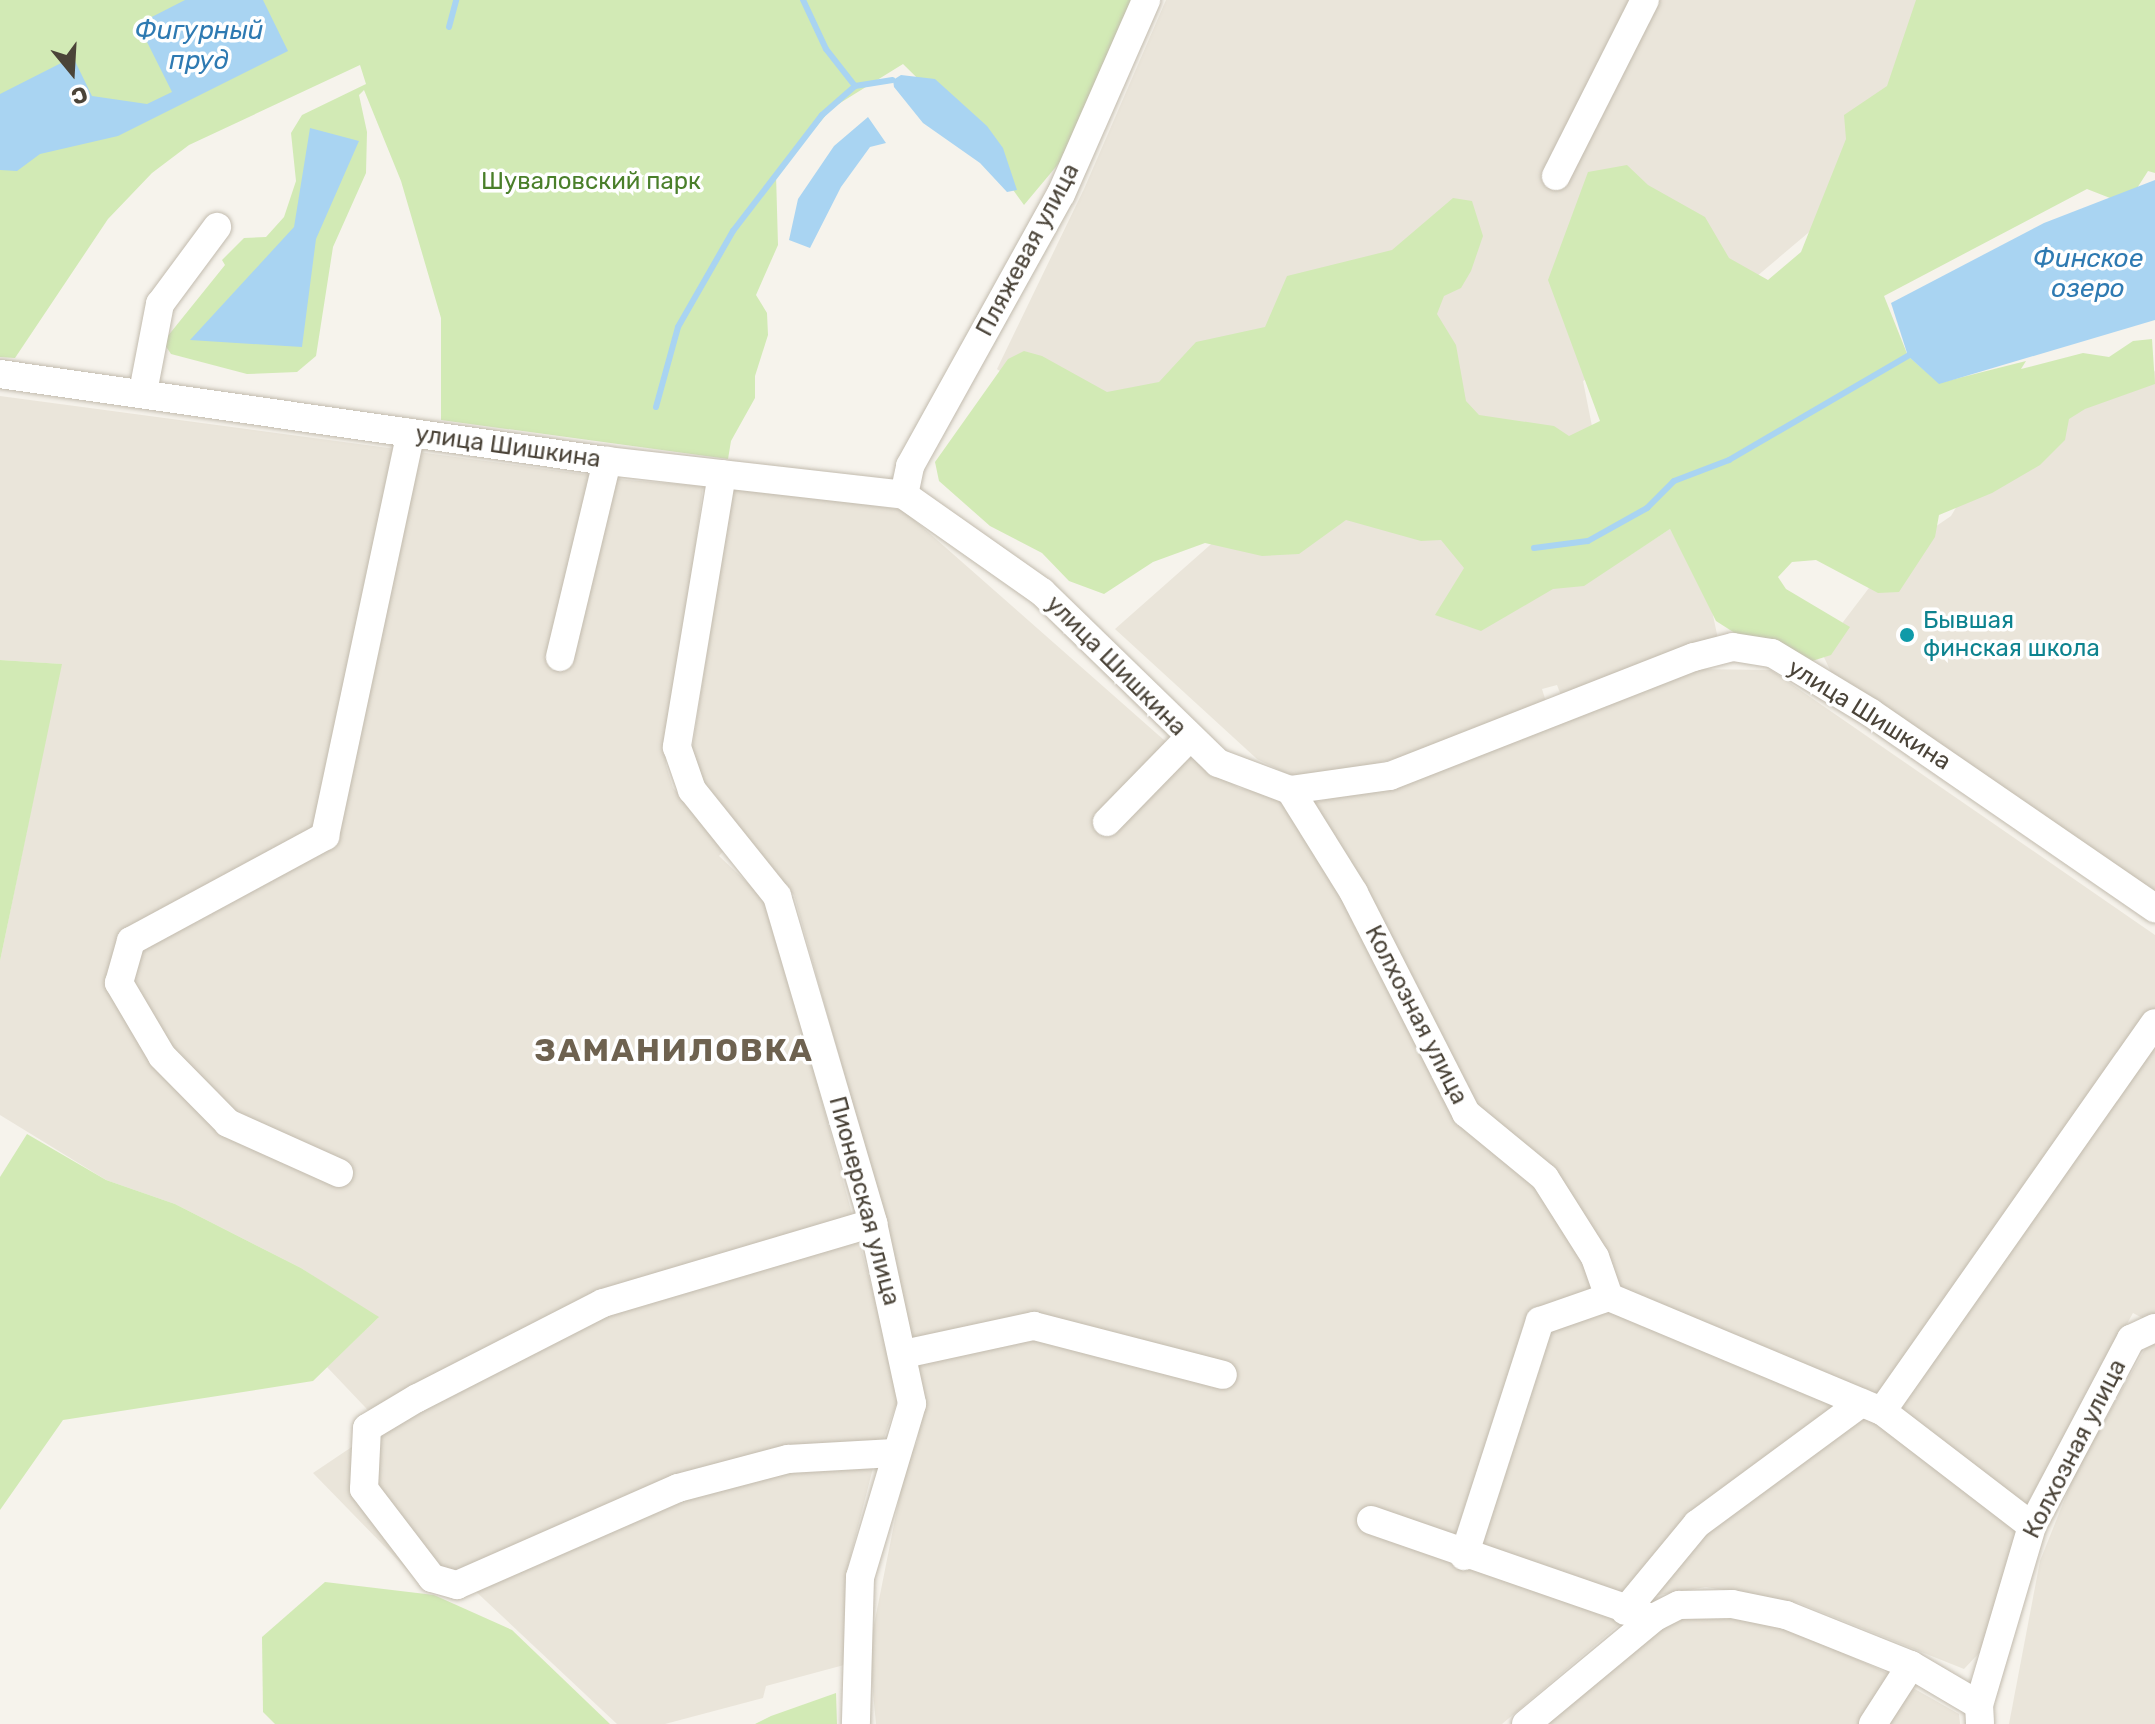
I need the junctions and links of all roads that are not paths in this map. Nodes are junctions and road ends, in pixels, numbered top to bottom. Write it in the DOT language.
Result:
graph roads {
  1 [pos="1146,0"];
  2 [pos="1645,0"];
  3 [pos="1556,176"];
  4 [pos="217,227"];
  5 [pos="0,374"];
  6 [pos="143,392"];
  7 [pos="411,433"];
  8 [pos="607,461"];
  9 [pos="722,474"];
  10 [pos="904,495"];
  11 [pos="560,657"];
  12 [pos="1188,739"];
  13 [pos="1290,790"];
  14 [pos="1107,822"];
  15 [pos="2155,908"];
  16 [pos="2155,1023"];
  17 [pos="339,1173"];
  18 [pos="873,1223"];
  19 [pos="1609,1297"];
  20 [pos="2155,1328"];
  21 [pos="904,1354"];
  22 [pos="1223,1375"];
  23 [pos="1872,1407"];
  24 [pos="894,1453"];
  25 [pos="1371,1520"];
  26 [pos="2032,1526"];
  27 [pos="1464,1556"];
  28 [pos="1625,1611"];
  29 [pos="1655,1617"];
  30 [pos="1911,1665"];
  31 [pos="1980,1714"];
  32 [pos="856,1724"];
  33 [pos="1526,1724"];
  34 [pos="1873,1724"];
  1 -- 10 [label="street, Пляжевая улица"];
  2 -- 3 [label="street"];
  4 -- 6 [label="street"];
  5 -- 6 [label="street, улица Шишкина"];
  6 -- 7 [label="street, улица Шишкина"];
  7 -- 8 [label="street, улица Шишкина"];
  7 -- 17 [label="street"];
  8 -- 9 [label="street, улица Шишкина"];
  8 -- 11 [label="street"];
  9 -- 10 [label="street, улица Шишкина"];
  9 -- 18 [label="street, Пионерская улица"];
  10 -- 12 [label="street, улица Шишкина"];
  12 -- 13 [label="street, улица Шишкина"];
  12 -- 14 [label="street"];
  13 -- 15 [label="street, улица Шишкина"];
  13 -- 19 [label="street, Колхозная улица"];
  16 -- 23 [label="street"];
  18 -- 21 [label="street, Пионерская улица"];
  18 -- 24 [label="street"];
  19 -- 23 [label="street"];
  19 -- 27 [label="street"];
  20 -- 26 [label="street, Колхозная улица"];
  21 -- 22 [label="street"];
  21 -- 24 [label="street, Пионерская улица"];
  23 -- 26 [label="street"];
  23 -- 28 [label="street"];
  24 -- 32 [label="street, Пионерская улица"];
  25 -- 27 [label="street"];
  26 -- 31 [label="street, Колхозная улица"];
  27 -- 28 [label="street"];
  28 -- 29 [label="street"];
  29 -- 30 [label="street"];
  29 -- 33 [label="street"];
  30 -- 31 [label="street"];
  30 -- 34 [label="street"];
}
